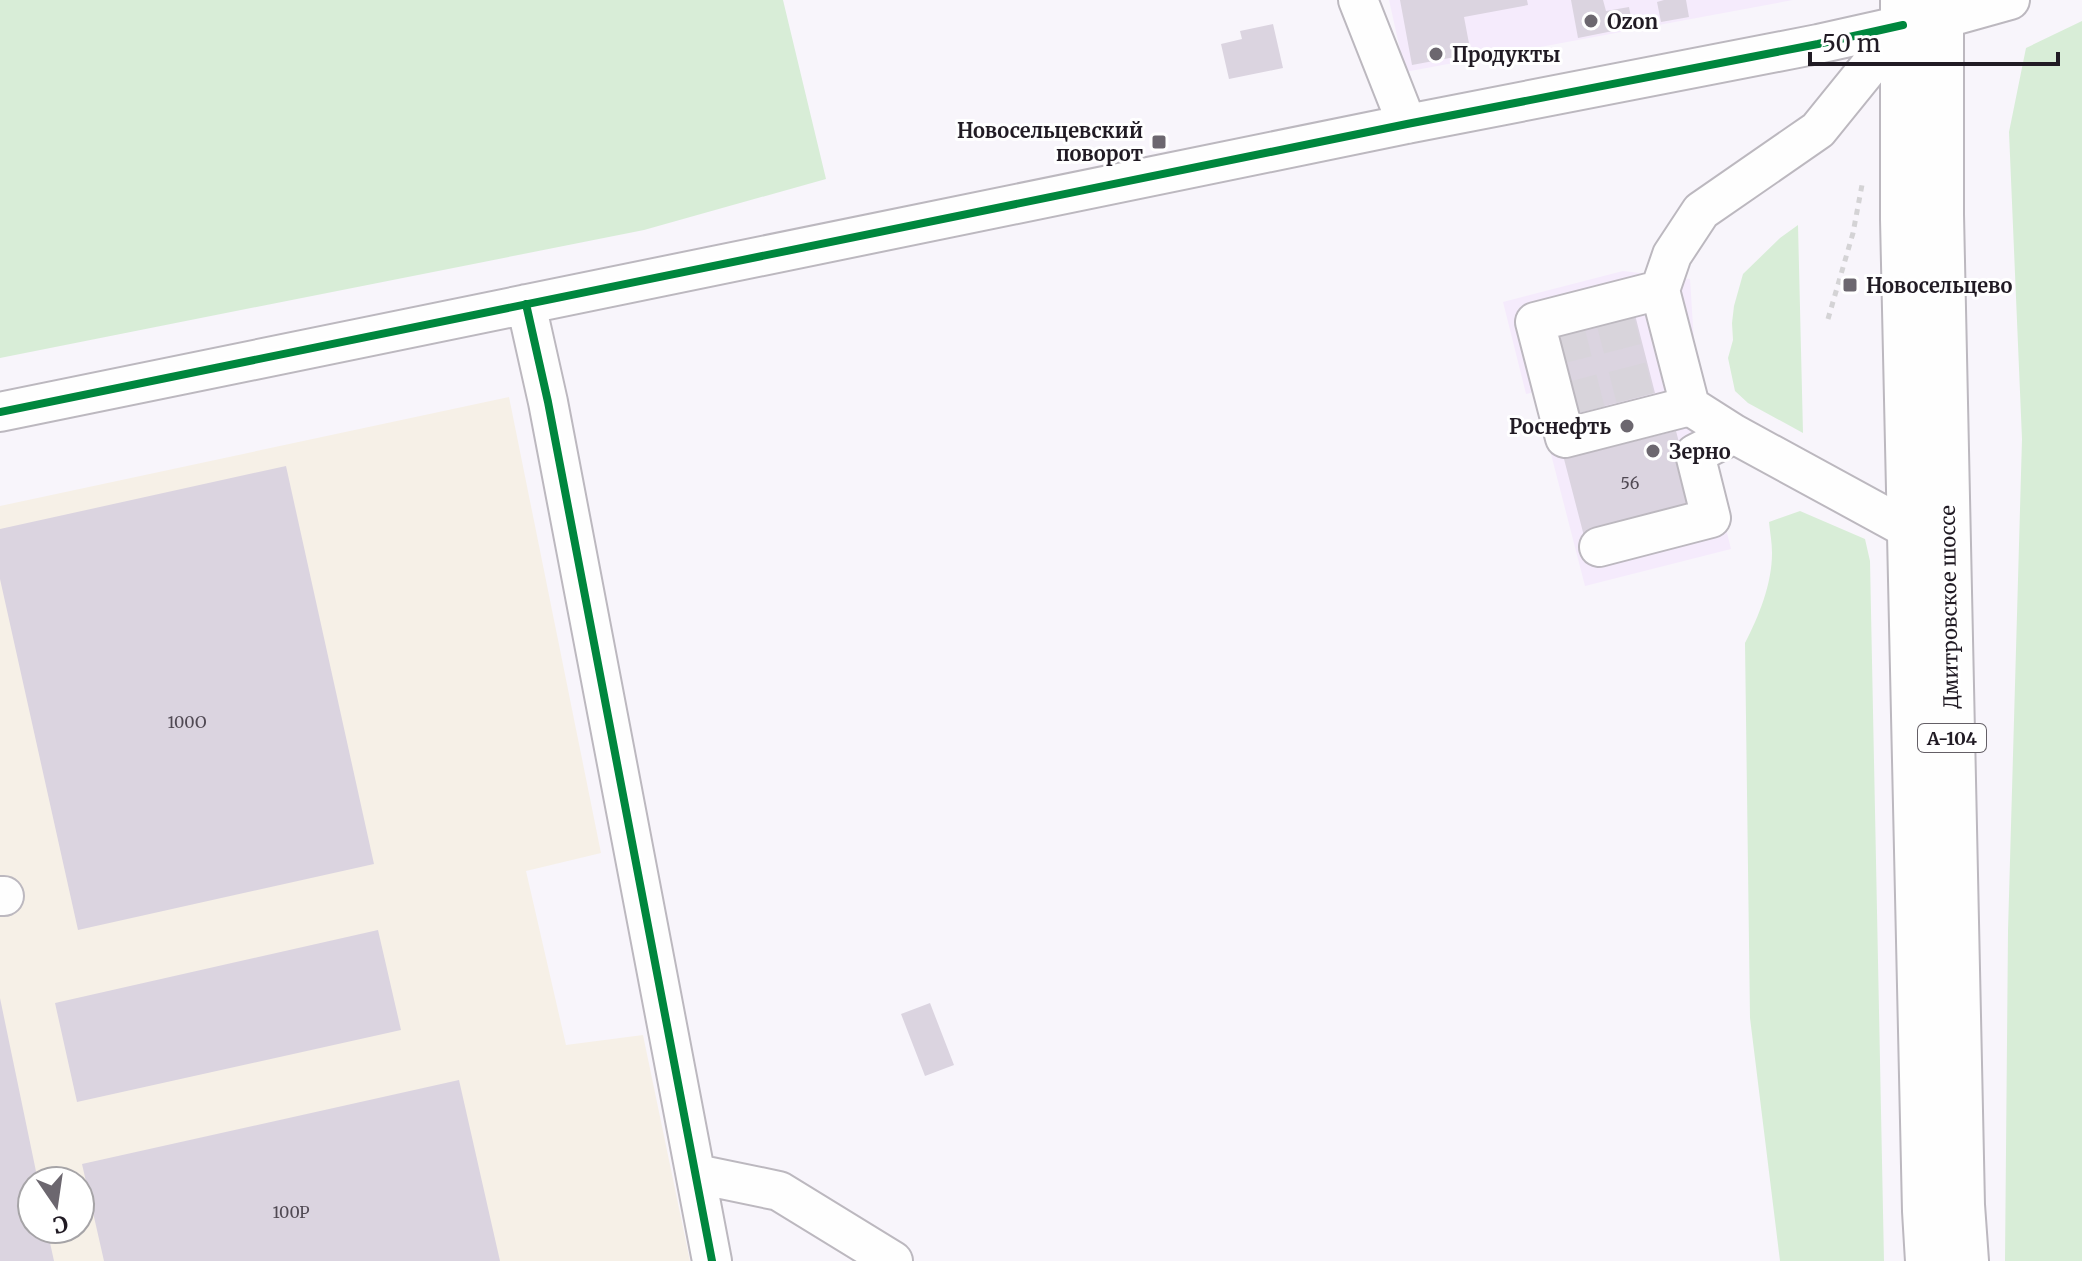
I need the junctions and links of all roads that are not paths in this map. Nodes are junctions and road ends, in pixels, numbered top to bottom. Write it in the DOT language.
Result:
graph roads {
  1 [pos="1358,0"];
  2 [pos="2010,0"];
  3 [pos="1922,11"];
  4 [pos="1407,124"];
  5 [pos="1660,290"];
  6 [pos="526,304"];
  7 [pos="1690,406"];
  8 [pos="0,412"];
  9 [pos="1734,434"];
  10 [pos="1910,530"];
  11 [pos="1599,547"];
  12 [pos="697,1174"];
  13 [pos="712,1261"];
  14 [pos="893,1261"];
  15 [pos="1928,1261"];
  16 [pos="1966,1261"];
  1 -- 4 [label="street"];
  2 -- 3 [label="street"];
  3 -- 4 [label="street"];
  3 -- 5 [label="street"];
  3 -- 10 [label="highway, Дмитровское шоссе / А-104"];
  3 -- 16 [label="highway, Дмитровское шоссе / А-104"];
  4 -- 6 [label="street"];
  5 -- 7 [label="street"];
  5 -- 7 [label="street"];
  6 -- 8 [label="street"];
  6 -- 12 [label="street"];
  7 -- 9 [label="street"];
  9 -- 10 [label="street"];
  9 -- 11 [label="street"];
  10 -- 15 [label="highway, Дмитровское шоссе / А-104"];
  12 -- 13 [label="street"];
  12 -- 14 [label="street"];
}
